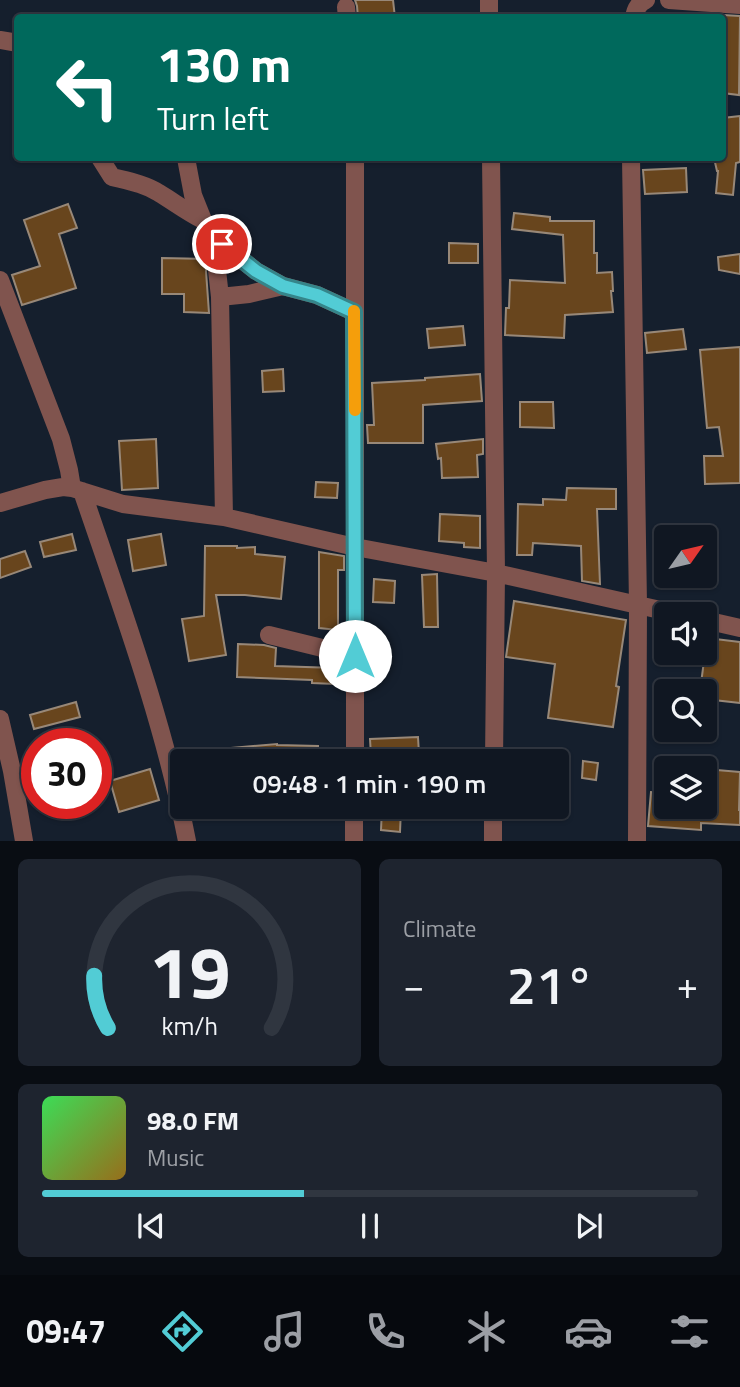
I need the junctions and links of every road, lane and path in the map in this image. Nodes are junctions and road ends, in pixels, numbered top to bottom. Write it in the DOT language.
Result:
graph roads {
  1 [pos="646,0"];
  2 [pos="670,0"];
  3 [pos="740,5"];
  4 [pos="635,14"];
  5 [pos="102,161"];
  6 [pos="186,161"];
  7 [pos="355,161"];
  8 [pos="491,161"];
  9 [pos="631,161"];
  10 [pos="202,220"];
  11 [pos="222,244"];
  12 [pos="0,280"];
  13 [pos="283,286"];
  14 [pos="220,297"];
  15 [pos="354,312"];
  16 [pos="77,490"];
  17 [pos="0,503"];
  18 [pos="224,517"];
  19 [pos="355,547"];
  20 [pos="496,573"];
  21 [pos="638,605"];
  22 [pos="654,609"];
  23 [pos="717,623"];
  24 [pos="740,628"];
  25 [pos="269,635"];
  26 [pos="355,656"];
  27 [pos="0,719"];
  28 [pos="355,749"];
  29 [pos="494,749"];
  30 [pos="354,819"];
  31 [pos="493,819"];
  32 [pos="24,841"];
  33 [pos="187,841"];
  34 [pos="354,841"];
  35 [pos="493,841"];
  36 [pos="636,841"];
  1 -- 4 [label="street"];
  2 -- 3 [label="street"];
  5 -- 10 [label="street"];
  6 -- 10 [label="street"];
  7 -- 15 [label="street"];
  8 -- 20 [label="street"];
  9 -- 21 [label="street"];
  10 -- 11 [label="street"];
  11 -- 13 [label="street"];
  11 -- 14 [label="street"];
  12 -- 16 [label="street"];
  13 -- 14 [label="street"];
  13 -- 15 [label="street"];
  14 -- 18 [label="street"];
  15 -- 19 [label="street"];
  16 -- 17 [label="street"];
  16 -- 18 [label="street"];
  16 -- 33 [label="street"];
  18 -- 19 [label="street"];
  19 -- 20 [label="street"];
  19 -- 26 [label="street"];
  20 -- 21 [label="street"];
  20 -- 29 [label="street"];
  21 -- 22 [label="street"];
  21 -- 36 [label="street"];
  23 -- 24 [label="street"];
  25 -- 26 [label="street"];
  26 -- 28 [label="street"];
  27 -- 32 [label="street"];
  30 -- 34 [label="street"];
  31 -- 35 [label="street"];
}
